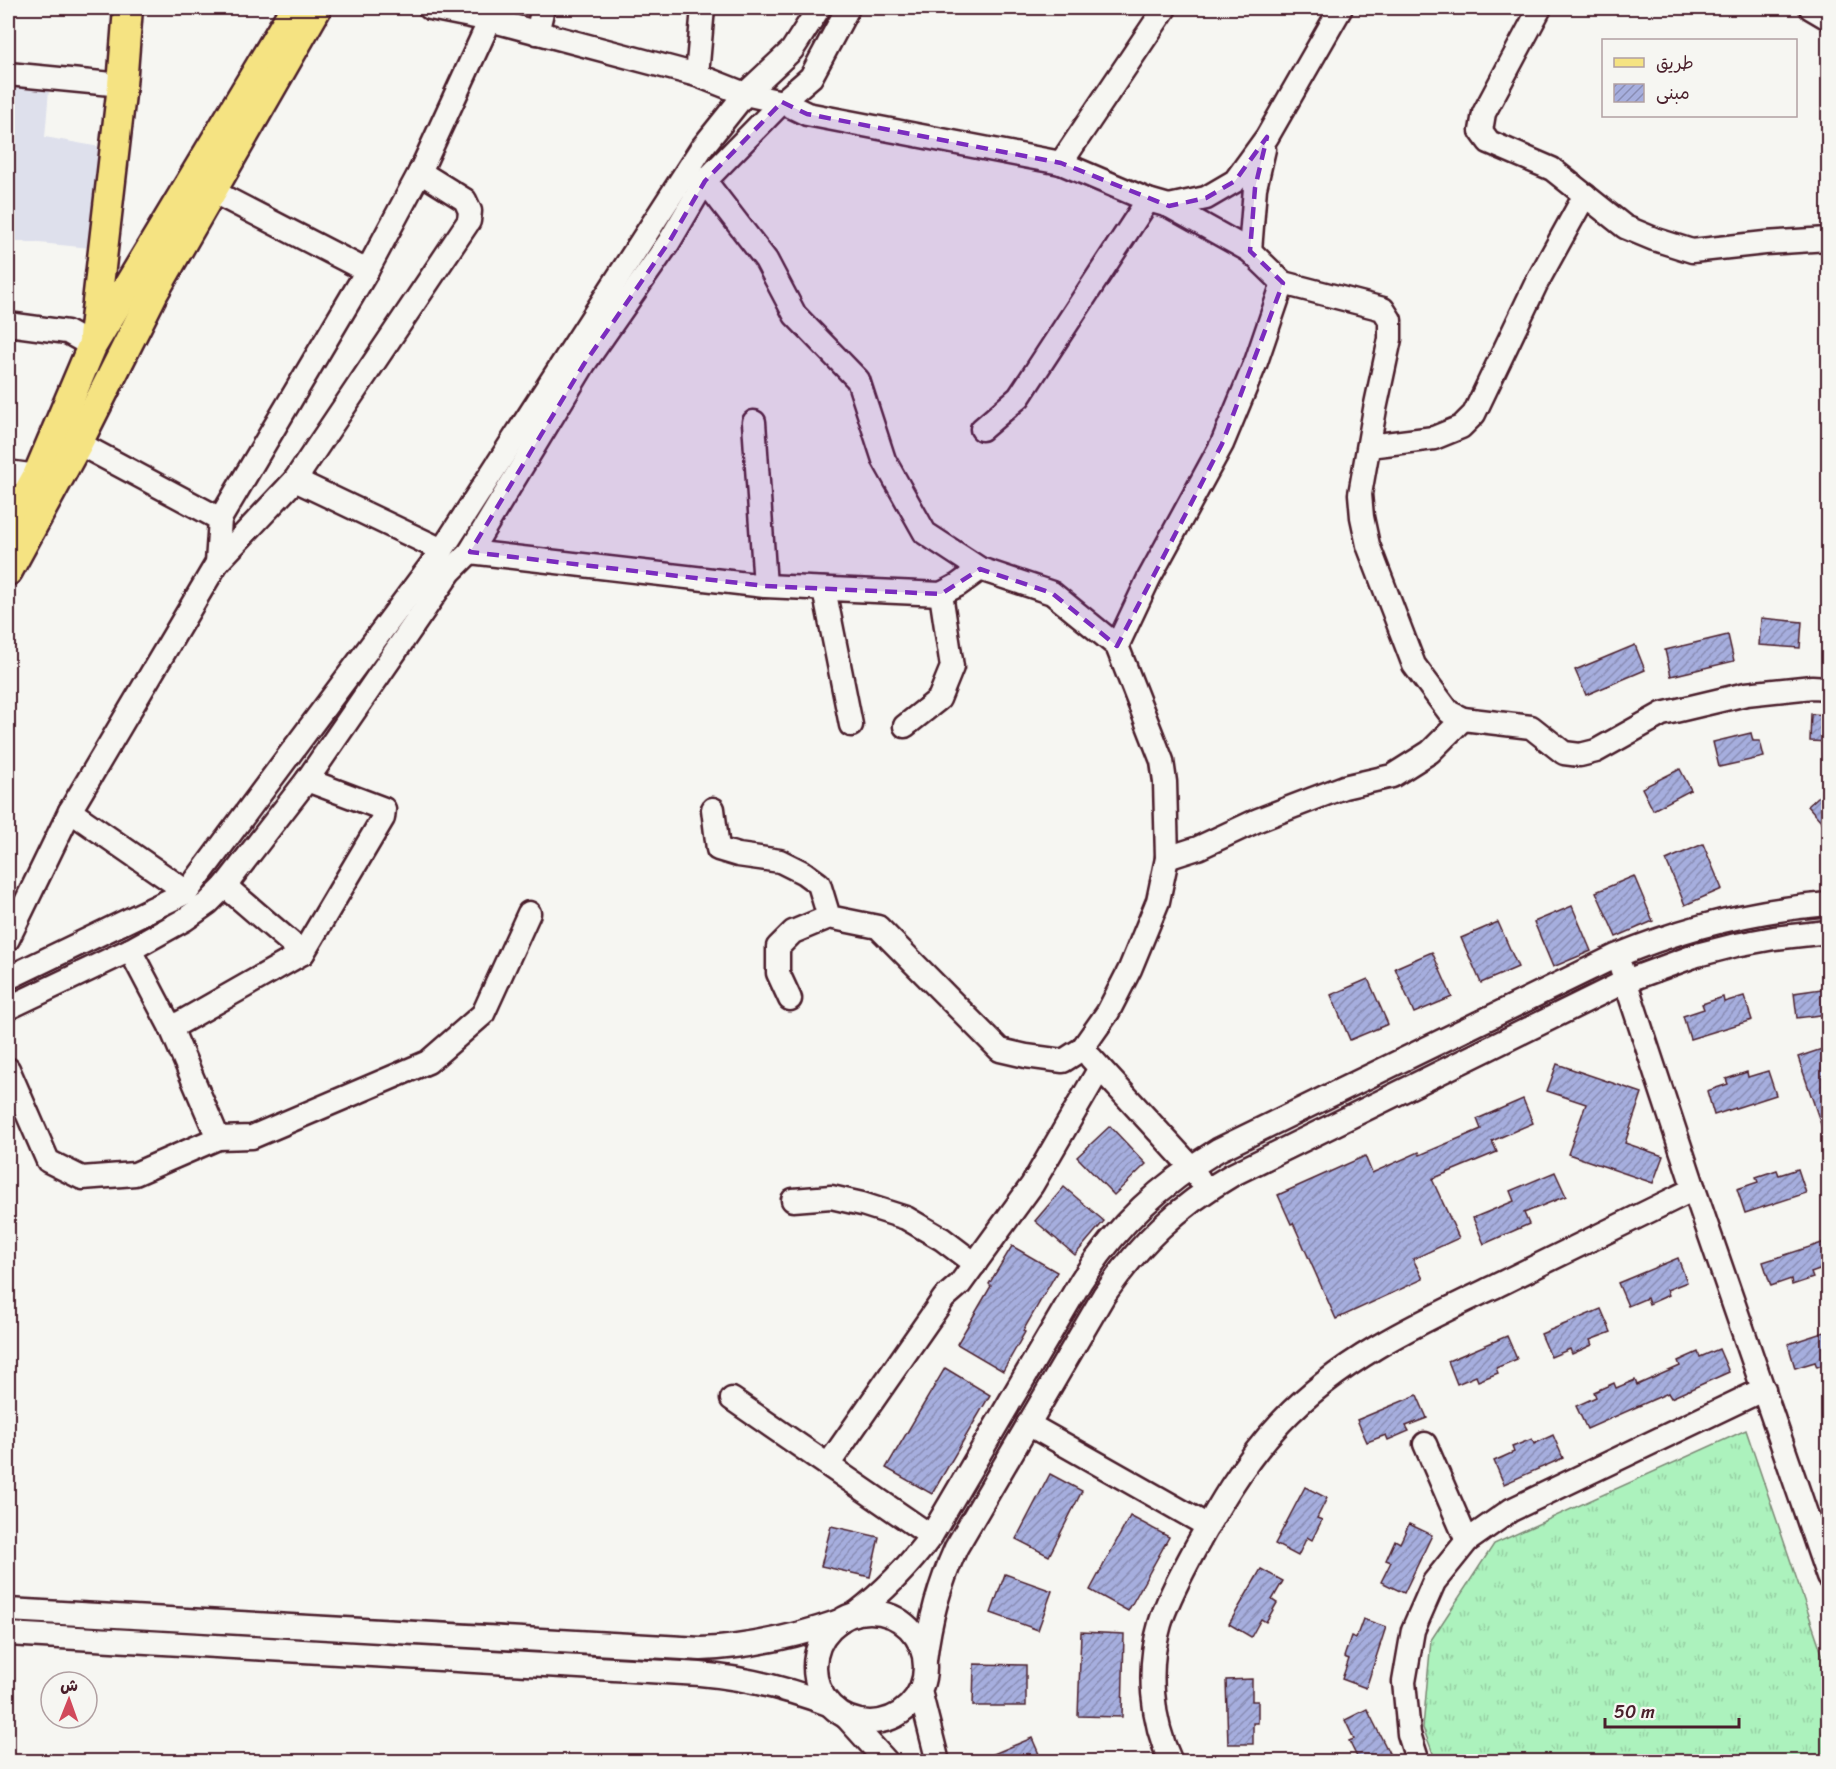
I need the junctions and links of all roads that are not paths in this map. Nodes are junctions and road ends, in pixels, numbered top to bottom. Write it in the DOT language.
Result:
graph roads {
  1 [pos="128,8"];
  2 [pos="295,8"];
  3 [pos="317,8"];
  4 [pos="430,8"];
  5 [pos="543,8"];
  6 [pos="703,8"];
  7 [pos="819,8"];
  8 [pos="848,8"];
  9 [pos="1165,8"];
  10 [pos="1341,8"];
  11 [pos="1540,8"];
  12 [pos="1811,8"];
  13 [pos="1828,18"];
  14 [pos="490,20"];
  15 [pos="537,33"];
  16 [pos="8,74"];
  17 [pos="697,75"];
  18 [pos="122,85"];
  19 [pos="745,94"];
  20 [pos="782,102"];
  21 [pos="1267,138"];
  22 [pos="1061,163"];
  23 [pos="420,172"];
  24 [pos="705,181"];
  25 [pos="212,191"];
  26 [pos="1585,195"];
  27 [pos="1159,203"];
  28 [pos="1828,239"];
  29 [pos="1250,251"];
  30 [pos="367,271"];
  31 [pos="1283,283"];
  32 [pos="8,324"];
  33 [pos="92,346"];
  34 [pos="754,422"];
  35 [pos="982,429"];
  36 [pos="78,443"];
  37 [pos="1369,446"];
  38 [pos="8,472"];
  39 [pos="37,476"];
  40 [pos="295,480"];
  41 [pos="220,519"];
  42 [pos="8,528"];
  43 [pos="442,550"];
  44 [pos="470,552"];
  45 [pos="218,563"];
  46 [pos="980,569"];
  47 [pos="8,570"];
  48 [pos="765,586"];
  49 [pos="824,589"];
  50 [pos="940,594"];
  51 [pos="1117,646"];
  52 [pos="1828,688"];
  53 [pos="1463,719"];
  54 [pos="851,725"];
  55 [pos="905,726"];
  56 [pos="307,780"];
  57 [pos="713,809"];
  58 [pos="70,811"];
  59 [pos="1167,858"];
  60 [pos="225,886"];
  61 [pos="187,892"];
  62 [pos="1828,904"];
  63 [pos="529,913"];
  64 [pos="829,917"];
  65 [pos="1828,932"];
  66 [pos="8,939"];
  67 [pos="130,950"];
  68 [pos="303,953"];
  69 [pos="1616,956"];
  70 [pos="8,979"];
  71 [pos="1626,981"];
  72 [pos="790,999"];
  73 [pos="13,1005"];
  74 [pos="171,1028"];
  75 [pos="1082,1049"];
  76 [pos="1100,1068"];
  77 [pos="8,1069"];
  78 [pos="218,1138"];
  79 [pos="1191,1167"];
  80 [pos="1694,1189"];
  81 [pos="1206,1190"];
  82 [pos="793,1200"];
  83 [pos="975,1264"];
  84 [pos="1764,1389"];
  85 [pos="1013,1397"];
  86 [pos="732,1399"];
  87 [pos="1029,1424"];
  88 [pos="997,1425"];
  89 [pos="1425,1444"];
  90 [pos="828,1465"];
  91 [pos="1208,1526"];
  92 [pos="931,1536"];
  93 [pos="1467,1541"];
  94 [pos="1828,1577"];
  95 [pos="8,1610"];
  96 [pos="847,1617"];
  97 [pos="300,1626"];
  98 [pos="8,1634"];
  99 [pos="299,1652"];
  100 [pos="925,1660"];
  101 [pos="920,1691"];
  102 [pos="828,1704"];
  103 [pos="847,1718"];
  104 [pos="887,1761"];
  105 [pos="938,1761"];
  106 [pos="1171,1761"];
  107 [pos="1418,1761"];
  1 -- 18 [label="main road"];
  2 -- 33 [label="main road"];
  3 -- 25 [label="main road"];
  4 -- 14 [label="street"];
  5 -- 15 [label="street"];
  6 -- 17 [label="street"];
  7 -- 19 [label="street"];
  8 -- 20 [label="street"];
  9 -- 22 [label="street"];
  10 -- 21 [label="street"];
  11 -- 26 [label="street"];
  12 -- 13 [label="street"];
  14 -- 15 [label="street"];
  14 -- 23 [label="street"];
  15 -- 17 [label="street"];
  16 -- 18 [label="street"];
  17 -- 19 [label="street"];
  18 -- 33 [label="main road"];
  19 -- 20 [label="street"];
  19 -- 43 [label="street"];
  20 -- 22 [label="street"];
  20 -- 24 [label="street"];
  21 -- 27 [label="street"];
  21 -- 29 [label="street"];
  22 -- 27 [label="street"];
  23 -- 30 [label="street"];
  23 -- 40 [label="street"];
  24 -- 44 [label="street"];
  24 -- 46 [label="street"];
  25 -- 30 [label="street"];
  25 -- 36 [label="main road"];
  26 -- 28 [label="street"];
  26 -- 37 [label="street"];
  27 -- 29 [label="street"];
  27 -- 35 [label="street"];
  29 -- 31 [label="street"];
  30 -- 41 [label="street"];
  31 -- 37 [label="street"];
  31 -- 51 [label="street"];
  32 -- 33 [label="street"];
  33 -- 39 [label="main road"];
  34 -- 48 [label="street"];
  36 -- 41 [label="street"];
  36 -- 47 [label="main road"];
  37 -- 53 [label="street"];
  38 -- 39 [label="street"];
  39 -- 42 [label="main road"];
  40 -- 43 [label="street"];
  40 -- 45 [label="street"];
  41 -- 45 [label="street"];
  43 -- 61 [label="street"];
  44 -- 48 [label="street"];
  44 -- 56 [label="street"];
  45 -- 58 [label="street"];
  46 -- 50 [label="street"];
  46 -- 51 [label="street"];
  48 -- 49 [label="street"];
  49 -- 50 [label="street"];
  49 -- 54 [label="street"];
  50 -- 55 [label="street"];
  51 -- 59 [label="street"];
  52 -- 53 [label="street"];
  53 -- 59 [label="street"];
  56 -- 60 [label="street"];
  56 -- 68 [label="street"];
  57 -- 64 [label="street"];
  58 -- 61 [label="street"];
  58 -- 66 [label="street"];
  59 -- 75 [label="street"];
  60 -- 67 [label="street"];
  60 -- 68 [label="street"];
  61 -- 70 [label="street"];
  62 -- 69 [label="street"];
  63 -- 78 [label="street"];
  64 -- 72 [label="street"];
  64 -- 75 [label="street"];
  65 -- 71 [label="street"];
  67 -- 73 [label="street"];
  67 -- 74 [label="street"];
  68 -- 74 [label="street"];
  69 -- 71 [label="street"];
  69 -- 79 [label="street"];
  70 -- 73 [label="street"];
  71 -- 80 [label="street"];
  71 -- 81 [label="street"];
  74 -- 78 [label="street"];
  75 -- 76 [label="street"];
  76 -- 79 [label="street"];
  76 -- 83 [label="street"];
  77 -- 78 [label="street"];
  79 -- 81 [label="street"];
  79 -- 85 [label="street"];
  80 -- 84 [label="street"];
  80 -- 91 [label="street"];
  81 -- 87 [label="street"];
  82 -- 83 [label="street"];
  83 -- 90 [label="street"];
  84 -- 93 [label="street"];
  84 -- 94 [label="street"];
  85 -- 87 [label="street"];
  85 -- 88 [label="street"];
  86 -- 90 [label="street"];
  87 -- 88 [label="street"];
  87 -- 91 [label="street"];
  87 -- 100 [label="street"];
  88 -- 92 [label="street"];
  89 -- 93 [label="street"];
  90 -- 92 [label="street"];
  91 -- 106 [label="street"];
  92 -- 96 [label="street"];
  93 -- 107 [label="street"];
  95 -- 97 [label="street"];
  96 -- 97 [label="street"];
  96 -- 100 [label="street"];
  96 -- 102 [label="street"];
  97 -- 99 [label="street"];
  98 -- 99 [label="street"];
  99 -- 102 [label="street"];
  100 -- 101 [label="street"];
  101 -- 103 [label="street"];
  101 -- 105 [label="street"];
  102 -- 103 [label="street"];
  103 -- 104 [label="street"];
}
